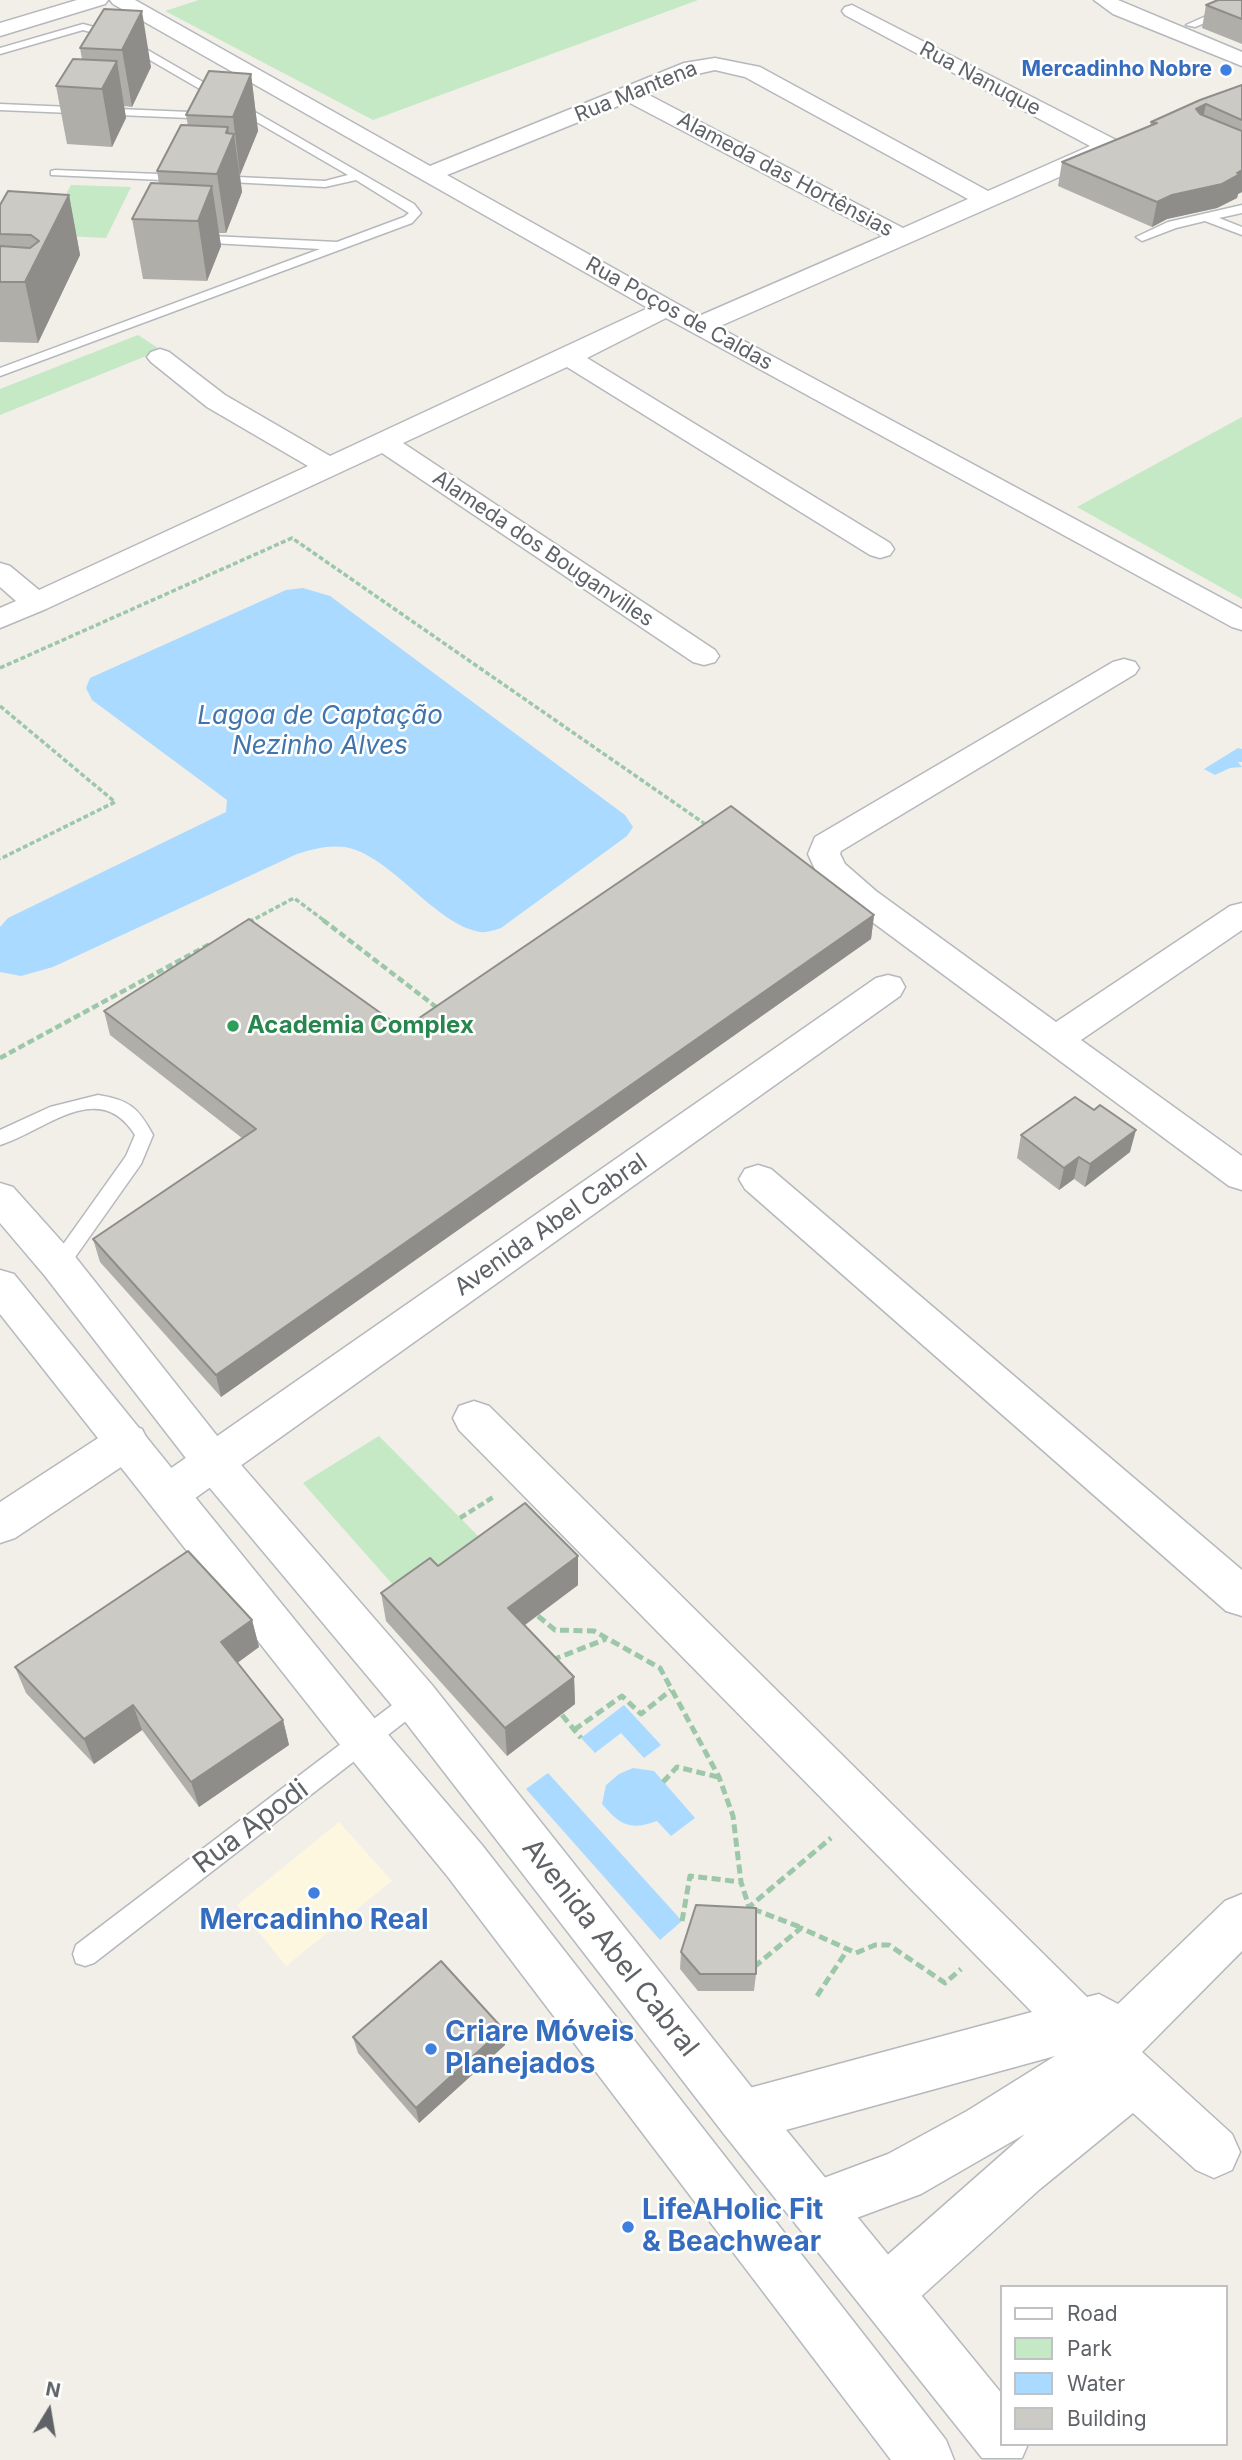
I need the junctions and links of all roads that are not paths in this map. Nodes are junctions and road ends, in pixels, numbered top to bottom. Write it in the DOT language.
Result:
graph roads {
  1 [pos="97,0"];
  2 [pos="164,0"];
  3 [pos="1104,0"];
  4 [pos="1241,1"];
  5 [pos="128,5"];
  6 [pos="852,11"];
  7 [pos="1183,29"];
  8 [pos="0,30"];
  9 [pos="0,51"];
  10 [pos="1242,60"];
  11 [pos="630,94"];
  12 [pos="0,107"];
  13 [pos="245,112"];
  14 [pos="1132,136"];
  15 [pos="1108,147"];
  16 [pos="55,173"];
  17 [pos="430,174"];
  18 [pos="356,176"];
  19 [pos="987,200"];
  20 [pos="1242,209"];
  21 [pos="1206,217"];
  22 [pos="1242,231"];
  23 [pos="179,237"];
  24 [pos="903,237"];
  25 [pos="1142,237"];
  26 [pos="338,246"];
  27 [pos="680,316"];
  28 [pos="160,357"];
  29 [pos="573,359"];
  30 [pos="0,372"];
  31 [pos="386,444"];
  32 [pos="327,466"];
  33 [pos="880,549"];
  34 [pos="0,572"];
  35 [pos="36,603"];
  36 [pos="0,619"];
  37 [pos="1242,621"];
  38 [pos="704,656"];
  39 [pos="1124,668"];
  40 [pos="1242,914"];
  41 [pos="888,987"];
  42 [pos="1056,1039"];
  43 [pos="0,1138"];
  44 [pos="1242,1176"];
  45 [pos="758,1179"];
  46 [pos="0,1197"];
  47 [pos="59,1265"];
  48 [pos="0,1285"];
  49 [pos="474,1418"];
  50 [pos="127,1441"];
  51 [pos="214,1463"];
  52 [pos="169,1493"];
  53 [pos="0,1525"];
  54 [pos="1242,1597"];
  55 [pos="416,1700"];
  56 [pos="364,1740"];
  57 [pos="1242,1918"];
  58 [pos="85,1954"];
  59 [pos="1107,2053"];
  60 [pos="741,2116"];
  61 [pos="1214,2152"];
  62 [pos="816,2207"];
  63 [pos="886,2292"];
  64 [pos="1000,2438"];
  65 [pos="926,2460"];
  1 -- 8 [label="street"];
  2 -- 5 [label="street"];
  3 -- 7 [label="street"];
  4 -- 7 [label="lane"];
  5 -- 17 [label="street, Rua Poços de Caldas"];
  6 -- 15 [label="street, Rua Nanuque"];
  7 -- 10 [label="street"];
  9 -- 13 [label="lane"];
  11 -- 17 [label="street, Rua Mantena"];
  11 -- 19 [label="street, Rua Mantena"];
  11 -- 24 [label="street, Alameda das Hortênsias"];
  12 -- 13 [label="lane"];
  13 -- 18 [label="lane"];
  14 -- 15 [label="street"];
  15 -- 19 [label="street"];
  16 -- 18 [label="lane"];
  17 -- 27 [label="street, Rua Poços de Caldas"];
  18 -- 26 [label="lane"];
  19 -- 24 [label="street"];
  20 -- 21 [label="lane"];
  21 -- 22 [label="lane"];
  21 -- 25 [label="lane"];
  23 -- 26 [label="lane"];
  24 -- 27 [label="street"];
  26 -- 30 [label="lane"];
  27 -- 29 [label="street"];
  27 -- 37 [label="street, Rua Poços de Caldas"];
  28 -- 32 [label="street"];
  29 -- 31 [label="street"];
  29 -- 33 [label="street"];
  31 -- 32 [label="street"];
  31 -- 38 [label="street, Alameda dos Bouganvilles"];
  32 -- 35 [label="street"];
  34 -- 35 [label="street"];
  35 -- 36 [label="street"];
  39 -- 42 [label="street"];
  40 -- 42 [label="street"];
  41 -- 51 [label="street, Avenida Abel Cabral"];
  42 -- 44 [label="street"];
  43 -- 47 [label="lane"];
  45 -- 54 [label="street"];
  46 -- 47 [label="street, Avenida Abel Cabral"];
  47 -- 51 [label="street, Avenida Abel Cabral"];
  48 -- 50 [label="street"];
  49 -- 59 [label="street"];
  50 -- 52 [label="street"];
  50 -- 53 [label="street"];
  51 -- 52 [label="street, Avenida Abel Cabral"];
  51 -- 55 [label="street, Avenida Abel Cabral"];
  52 -- 56 [label="street"];
  55 -- 56 [label="lane, Rua Apodi"];
  55 -- 60 [label="street, Avenida Abel Cabral"];
  56 -- 58 [label="lane, Rua Apodi"];
  56 -- 65 [label="street"];
  57 -- 59 [label="street"];
  59 -- 60 [label="street"];
  59 -- 61 [label="street"];
  59 -- 62 [label="street"];
  59 -- 63 [label="street"];
  60 -- 62 [label="street, Avenida Abel Cabral"];
  62 -- 63 [label="street, Avenida Abel Cabral"];
  63 -- 64 [label="street, Avenida Abel Cabral"];
}
